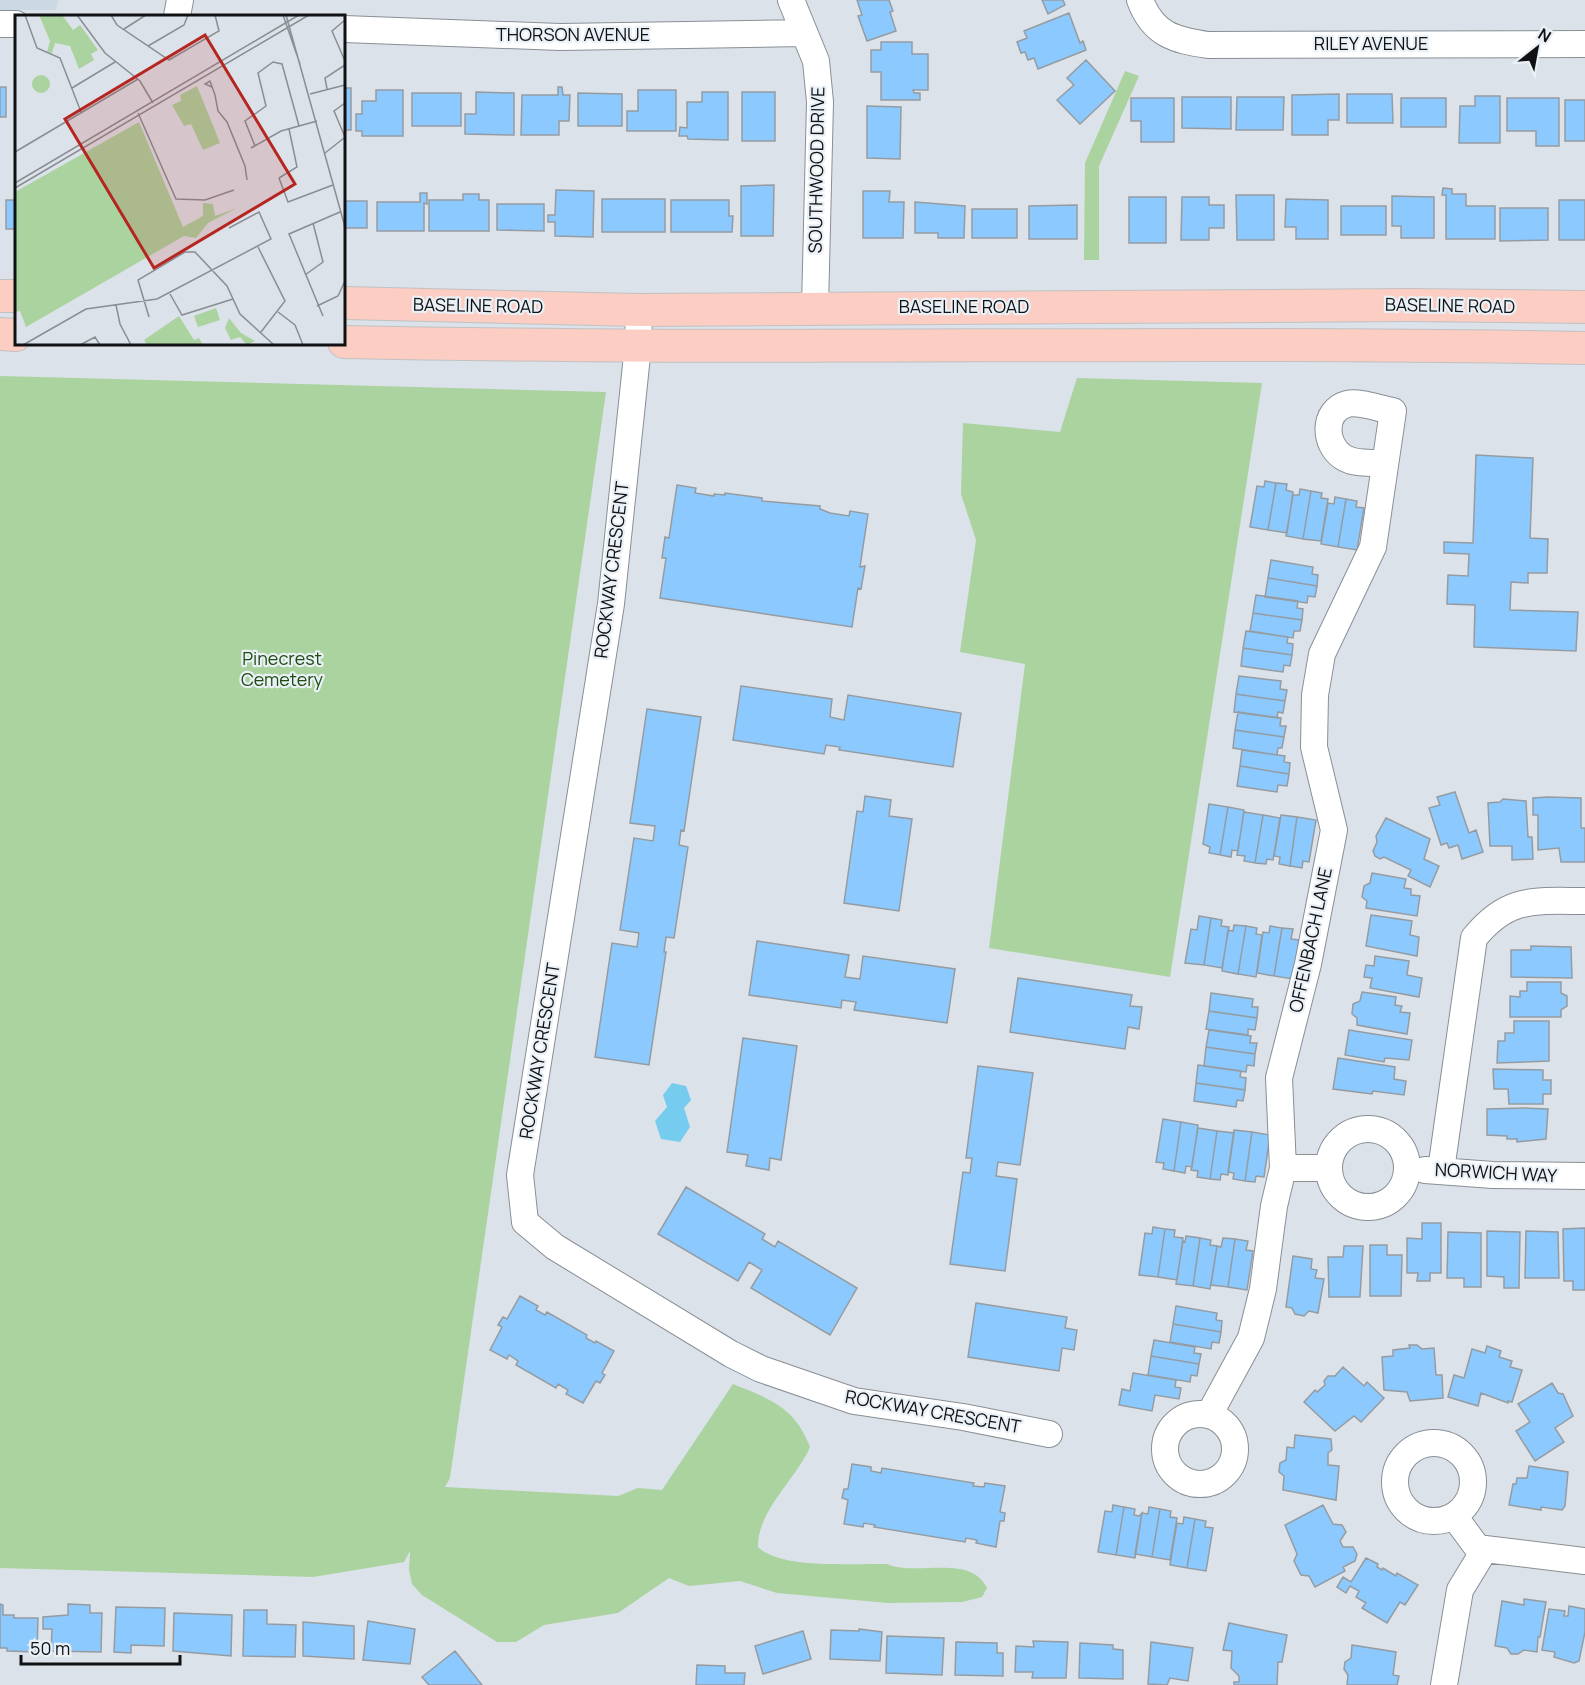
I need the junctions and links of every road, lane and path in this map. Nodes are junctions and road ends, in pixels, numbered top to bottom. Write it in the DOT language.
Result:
graph roads {
  1 [pos="180,0"];
  2 [pos="791,0"];
  3 [pos="1140,0"];
  4 [pos="177,15"];
  5 [pos="345,29"];
  6 [pos="803,33"];
  7 [pos="1585,44"];
  8 [pos="345,303"];
  9 [pos="815,308"];
  10 [pos="1585,308"];
  11 [pos="639,310"];
  12 [pos="0,334"];
  13 [pos="15,335"];
  14 [pos="345,342"];
  15 [pos="638,346"];
  16 [pos="1585,348"];
  17 [pos="1384,463"];
  18 [pos="1585,901"];
  19 [pos="1283,1168"];
  20 [pos="1328,1168"];
  21 [pos="1407,1170"];
  22 [pos="1441,1170"];
  23 [pos="1585,1176"];
  24 [pos="1209,1416"];
  25 [pos="1049,1434"];
  26 [pos="1454,1516"];
  27 [pos="1482,1554"];
  28 [pos="1585,1561"];
  29 [pos="1444,1685"];
  1 -- 4 [label="street"];
  2 -- 6 [label="street, SOUTHWOOD DRIVE"];
  3 -- 7 [label="street, RILEY AVENUE"];
  5 -- 6 [label="street, THORSON AVENUE"];
  6 -- 9 [label="street, SOUTHWOOD DRIVE"];
  8 -- 11 [label="main road, BASELINE ROAD"];
  9 -- 10 [label="main road, BASELINE ROAD"];
  9 -- 11 [label="main road, BASELINE ROAD"];
  11 -- 15 [label="street, ROCKWAY CRESCENT"];
  12 -- 13 [label="main road"];
  14 -- 15 [label="main road"];
  15 -- 16 [label="main road"];
  15 -- 25 [label="street, ROCKWAY CRESCENT"];
  17 -- 19 [label="street, OFFENBACH LANE"];
  18 -- 22 [label="street"];
  19 -- 20 [label="street"];
  19 -- 24 [label="street, OFFENBACH LANE"];
  20 -- 21 [label="street"];
  20 -- 21 [label="street"];
  21 -- 22 [label="street, NORWICH WAY"];
  22 -- 23 [label="street, NORWICH WAY"];
  26 -- 27 [label="street"];
  27 -- 28 [label="street"];
  27 -- 29 [label="street"];
}
